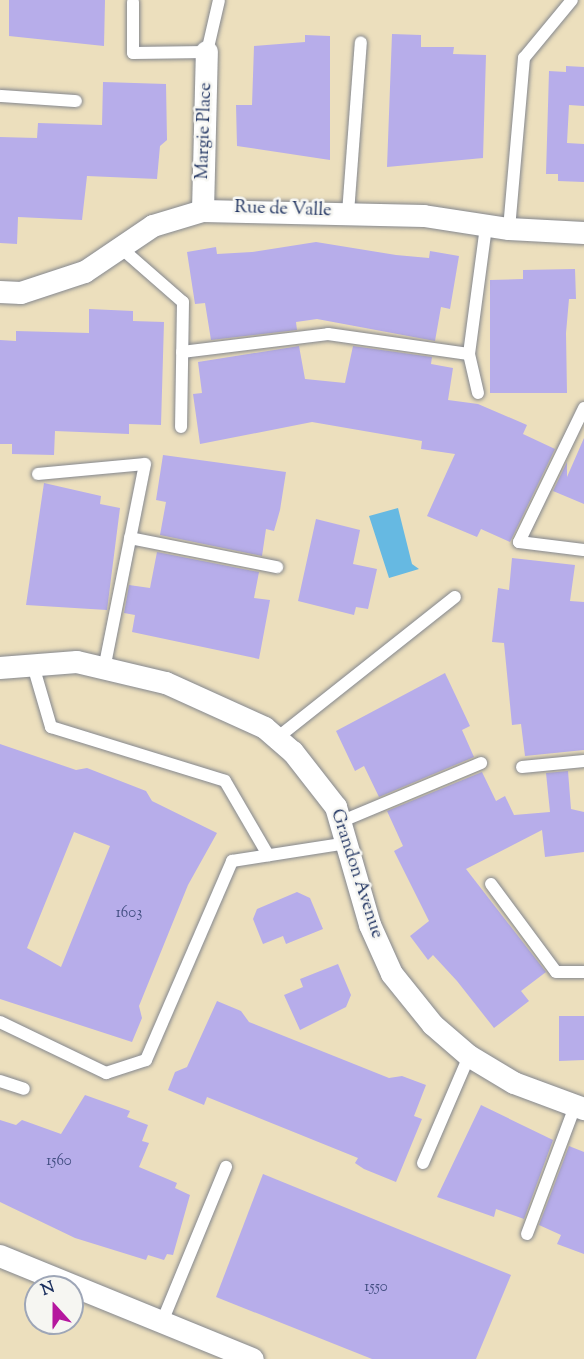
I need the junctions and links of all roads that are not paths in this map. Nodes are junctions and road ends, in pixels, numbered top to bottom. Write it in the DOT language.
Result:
graph roads {
  1 [pos="219,0"];
  2 [pos="572,0"];
  3 [pos="133,2"];
  4 [pos="361,42"];
  5 [pos="207,52"];
  6 [pos="0,96"];
  7 [pos="76,101"];
  8 [pos="203,211"];
  9 [pos="348,213"];
  10 [pos="486,226"];
  11 [pos="509,230"];
  12 [pos="584,233"];
  13 [pos="121,248"];
  14 [pos="0,292"];
  15 [pos="182,352"];
  16 [pos="469,354"];
  17 [pos="478,393"];
  18 [pos="584,408"];
  19 [pos="181,427"];
  20 [pos="38,474"];
  21 [pos="130,538"];
  22 [pos="584,550"];
  23 [pos="277,567"];
  24 [pos="454,597"];
  25 [pos="32,662"];
  26 [pos="0,668"];
  27 [pos="104,669"];
  28 [pos="277,738"];
  29 [pos="584,761"];
  30 [pos="481,763"];
  31 [pos="522,766"];
  32 [pos="343,832"];
  33 [pos="268,855"];
  34 [pos="491,884"];
  35 [pos="584,972"];
  36 [pos="0,1022"];
  37 [pos="468,1056"];
  38 [pos="0,1082"];
  39 [pos="24,1089"];
  40 [pos="579,1108"];
  41 [pos="423,1163"];
  42 [pos="226,1167"];
  43 [pos="527,1234"];
  44 [pos="0,1256"];
  45 [pos="162,1322"];
  46 [pos="253,1359"];
  1 -- 5 [label="lane"];
  2 -- 11 [label="lane"];
  3 -- 5 [label="lane"];
  4 -- 9 [label="lane"];
  5 -- 8 [label="street, Margie Place"];
  6 -- 7 [label="lane"];
  8 -- 9 [label="street, Rue de Valle"];
  8 -- 13 [label="street, Rue de Valle"];
  9 -- 10 [label="street, Rue de Valle"];
  10 -- 11 [label="street, Rue de Valle"];
  10 -- 16 [label="lane"];
  11 -- 12 [label="street, Rue de Valle"];
  13 -- 14 [label="street, Rue de Valle"];
  13 -- 15 [label="lane"];
  15 -- 16 [label="lane"];
  15 -- 19 [label="lane"];
  16 -- 17 [label="lane"];
  18 -- 22 [label="lane"];
  20 -- 21 [label="lane"];
  21 -- 23 [label="lane"];
  21 -- 27 [label="lane"];
  24 -- 28 [label="lane"];
  25 -- 26 [label="street, Grandon Avenue"];
  25 -- 27 [label="street, Grandon Avenue"];
  25 -- 33 [label="lane"];
  27 -- 28 [label="street, Grandon Avenue"];
  28 -- 32 [label="street, Grandon Avenue"];
  29 -- 31 [label="lane"];
  30 -- 32 [label="lane"];
  32 -- 33 [label="lane"];
  32 -- 37 [label="street, Grandon Avenue"];
  33 -- 36 [label="lane"];
  34 -- 35 [label="lane"];
  37 -- 40 [label="street, Grandon Avenue"];
  37 -- 41 [label="lane"];
  38 -- 39 [label="lane"];
  40 -- 43 [label="lane"];
  42 -- 45 [label="lane"];
  44 -- 45 [label="street"];
  45 -- 46 [label="street"];
}
